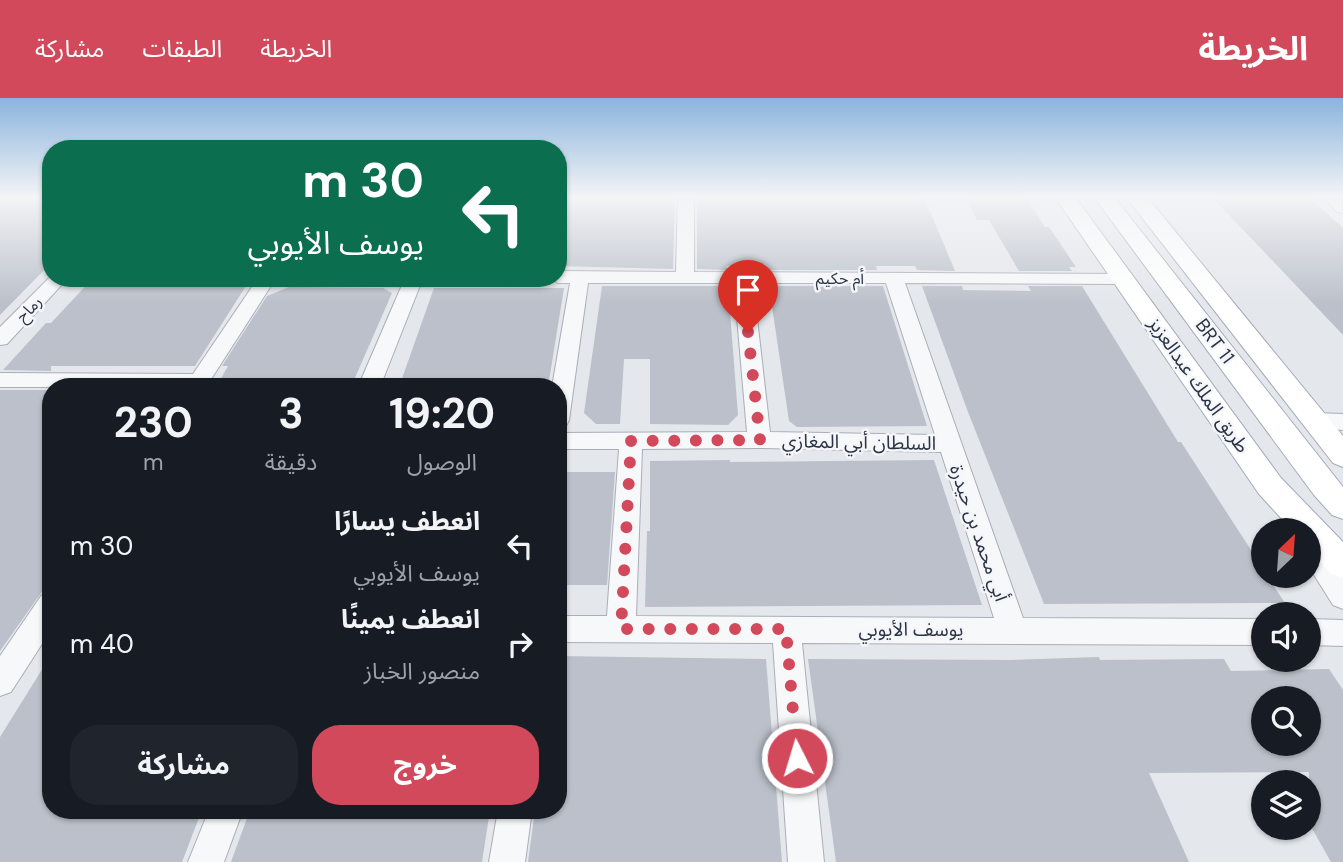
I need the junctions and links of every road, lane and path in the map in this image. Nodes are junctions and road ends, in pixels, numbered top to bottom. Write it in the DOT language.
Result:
graph roads {
  1 [pos="686,233"];
  2 [pos="1091,233"];
  3 [pos="1131,233"];
  4 [pos="1166,233"];
  5 [pos="567,277"];
  6 [pos="580,277"];
  7 [pos="685,277"];
  8 [pos="743,278"];
  9 [pos="894,278"];
  10 [pos="1123,278"];
  11 [pos="50,287"];
  12 [pos="261,287"];
  13 [pos="410,287"];
  14 [pos="0,339"];
  15 [pos="201,378"];
  16 [pos="373,378"];
  17 [pos="564,378"];
  18 [pos="0,380"];
  19 [pos="42,381"];
  20 [pos="1315,421"];
  21 [pos="1343,422"];
  22 [pos="760,440"];
  23 [pos="567,441"];
  24 [pos="631,441"];
  25 [pos="949,444"];
  26 [pos="1343,456"];
  27 [pos="1270,486"];
  28 [pos="1334,497"];
  29 [pos="1291,518"];
  30 [pos="1343,519"];
  31 [pos="1321,563"];
  32 [pos="1343,564"];
  33 [pos="1343,597"];
  34 [pos="42,626"];
  35 [pos="567,629"];
  36 [pos="621,629"];
  37 [pos="786,629"];
  38 [pos="1012,629"];
  39 [pos="1251,632"];
  40 [pos="1321,632"];
  41 [pos="1343,633"];
  42 [pos="0,682"];
  43 [pos="223,819"];
  44 [pos="514,819"];
  45 [pos="206,862"];
  46 [pos="507,862"];
  47 [pos="806,862"];
  1 -- 7 [label="street"];
  2 -- 10 [label="main road, طريق الملك عبدالعزيز"];
  3 -- 28 [label="main road, BRT 11"];
  4 -- 20 [label="main road"];
  5 -- 6 [label="street, أم حكيم"];
  6 -- 7 [label="street, أم حكيم"];
  6 -- 17 [label="street"];
  7 -- 8 [label="street, أم حكيم"];
  8 -- 9 [label="street, أم حكيم"];
  8 -- 22 [label="street"];
  9 -- 10 [label="street, أم حكيم"];
  9 -- 25 [label="street, أبي محمد بن حيدرة"];
  10 -- 27 [label="main road, طريق الملك عبدالعزيز"];
  11 -- 14 [label="street, رماح"];
  12 -- 15 [label="street"];
  13 -- 16 [label="street"];
  18 -- 19 [label="street"];
  20 -- 21 [label="street"];
  20 -- 26 [label="main road"];
  22 -- 24 [label="street, السلطان أبي المغازي"];
  22 -- 25 [label="street, السلطان أبي المغازي"];
  23 -- 24 [label="street, السلطان أبي المغازي"];
  24 -- 36 [label="street"];
  25 -- 38 [label="street, أبي محمد بن حيدرة"];
  27 -- 29 [label="street"];
  27 -- 32 [label="main road, طريق الملك عبدالعزيز"];
  28 -- 30 [label="main road, BRT 11"];
  31 -- 33 [label="street"];
  34 -- 42 [label="street"];
  35 -- 36 [label="street, يوسف الأيوبي"];
  36 -- 37 [label="street, يوسف الأيوبي"];
  37 -- 38 [label="street, يوسف الأيوبي"];
  37 -- 47 [label="street"];
  38 -- 39 [label="street, يوسف الأيوبي"];
  40 -- 41 [label="street"];
  43 -- 45 [label="street"];
  44 -- 46 [label="street"];
}
